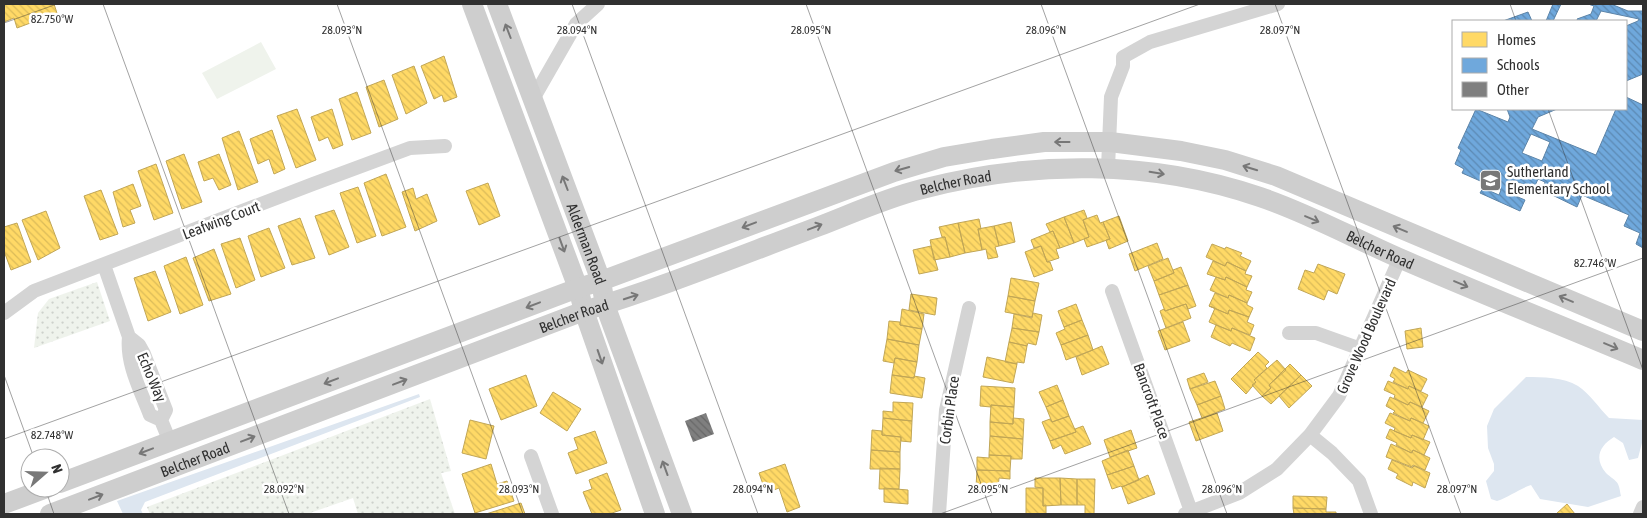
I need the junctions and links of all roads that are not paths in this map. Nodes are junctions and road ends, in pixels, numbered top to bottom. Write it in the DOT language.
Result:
graph roads {
  1 [pos="472,4"];
  2 [pos="497,4"];
  3 [pos="598,4"];
  4 [pos="1278,4"];
  5 [pos="533,99"];
  6 [pos="1110,142"];
  7 [pos="445,146"];
  8 [pos="1225,160"];
  9 [pos="1108,168"];
  10 [pos="1218,184"];
  11 [pos="1400,258"];
  12 [pos="104,265"];
  13 [pos="601,281"];
  14 [pos="1528,283"];
  15 [pos="578,288"];
  16 [pos="1112,291"];
  17 [pos="605,305"];
  18 [pos="969,308"];
  19 [pos="584,311"];
  20 [pos="4,313"];
  21 [pos="1643,332"];
  22 [pos="1290,333"];
  23 [pos="129,337"];
  24 [pos="1361,349"];
  25 [pos="1643,360"];
  26 [pos="149,366"];
  27 [pos="134,372"];
  28 [pos="161,420"];
  29 [pos="1310,435"];
  30 [pos="170,442"];
  31 [pos="531,456"];
  32 [pos="180,466"];
  33 [pos="70,479"];
  34 [pos="20,498"];
  35 [pos="4,504"];
  36 [pos="1643,507"];
  37 [pos="1189,513"];
  38 [pos="50,514"];
  39 [pos="552,514"];
  40 [pos="655,514"];
  41 [pos="682,514"];
  42 [pos="939,514"];
  43 [pos="1371,514"];
  44 [pos="1640,514"];
  1 -- 15 [label="main road, Alderman Road, one-way"];
  5 -- 2 [label="main road, Alderman Road, one-way"];
  3 -- 5 [label="street"];
  4 -- 6 [label="street"];
  13 -- 5 [label="main road, Alderman Road, one-way"];
  6 -- 8 [label="main road, Belcher Road"];
  6 -- 9 [label="street"];
  6 -- 13 [label="main road, Belcher Road, one-way"];
  7 -- 12 [label="street, Leafwing Court"];
  8 -- 10 [label="main road"];
  14 -- 8 [label="main road, Belcher Road, one-way"];
  9 -- 10 [label="main road, Belcher Road, one-way"];
  17 -- 9 [label="main road, Belcher Road, one-way"];
  10 -- 11 [label="main road, Belcher Road, one-way"];
  11 -- 14 [label="main road"];
  11 -- 24 [label="street, Grove Wood Boulevard"];
  11 -- 25 [label="main road, Belcher Road, one-way"];
  12 -- 20 [label="street, Leafwing Court"];
  12 -- 23 [label="street, Echo Way"];
  13 -- 15 [label="main road, Belcher Road"];
  13 -- 17 [label="main road, Alderman Road"];
  21 -- 14 [label="main road, Belcher Road, one-way"];
  15 -- 19 [label="main road, Alderman Road"];
  15 -- 30 [label="main road, Belcher Road, one-way"];
  16 -- 37 [label="street, Bancroft Place"];
  17 -- 19 [label="main road, Belcher Road"];
  41 -- 17 [label="main road, Alderman Road, one-way"];
  18 -- 42 [label="street, Corbin Place"];
  32 -- 19 [label="main road, Belcher Road, one-way"];
  19 -- 40 [label="main road, Alderman Road, one-way"];
  22 -- 24 [label="street"];
  23 -- 26 [label="street, Echo Way"];
  23 -- 27 [label="street, Echo Way"];
  24 -- 29 [label="street, Grove Wood Boulevard"];
  26 -- 27 [label="street"];
  26 -- 28 [label="street, Echo Way"];
  27 -- 28 [label="street, Echo Way"];
  28 -- 30 [label="street, Echo Way"];
  29 -- 37 [label="street, Grove Wood Boulevard"];
  29 -- 43 [label="street"];
  30 -- 32 [label="main road"];
  30 -- 33 [label="main road, Belcher Road, one-way"];
  31 -- 39 [label="street"];
  38 -- 32 [label="main road, Belcher Road, one-way"];
  34 -- 35 [label="main road"];
  36 -- 44 [label="street"];
}
